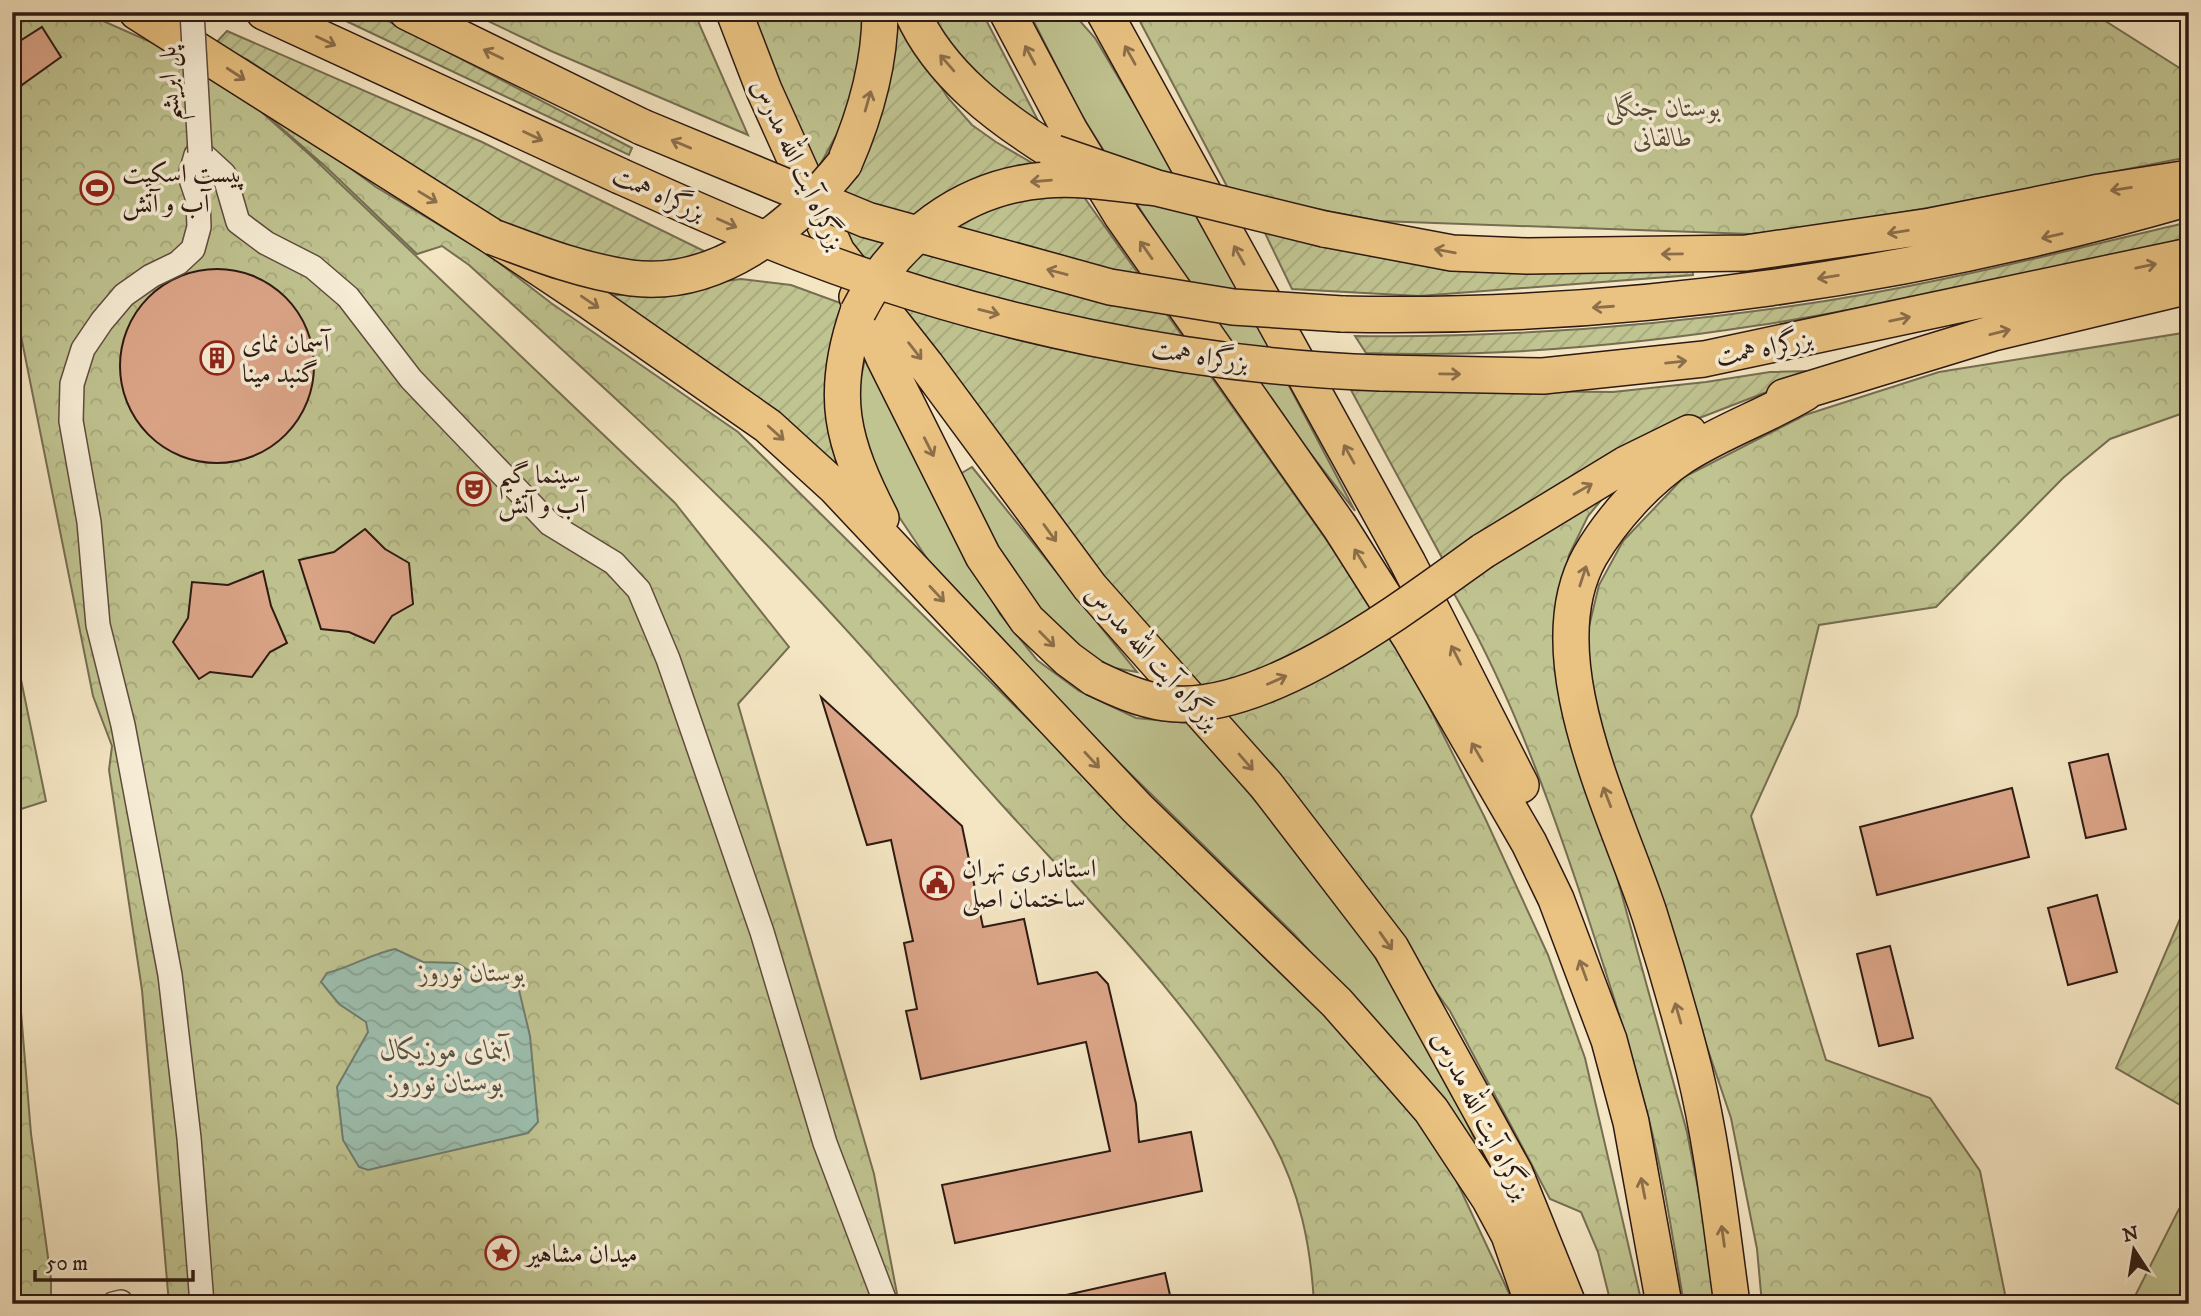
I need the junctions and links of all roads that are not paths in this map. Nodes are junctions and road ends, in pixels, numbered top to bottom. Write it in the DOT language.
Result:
graph roads {
  1 [pos="137,12"];
  2 [pos="192,12"];
  3 [pos="264,12"];
  4 [pos="407,12"];
  5 [pos="734,12"];
  6 [pos="880,12"];
  7 [pos="912,12"];
  8 [pos="1007,12"];
  9 [pos="1104,12"];
  10 [pos="200,152"];
  11 [pos="2189,178"];
  12 [pos="1157,188"];
  13 [pos="2189,198"];
  14 [pos="493,237"];
  15 [pos="837,253"];
  16 [pos="2189,256"];
  17 [pos="2189,286"];
  18 [pos="1805,393"];
  19 [pos="897,552"];
  20 [pos="1556,899"];
  21 [pos="202,1304"];
  22 [pos="886,1304"];
  23 [pos="1533,1304"];
  24 [pos="1568,1304"];
  25 [pos="1664,1304"];
  26 [pos="1732,1304"];
  1 -- 14 [label="highway, one-way"];
  2 -- 10 [label="street, پل ابریشم, bridge"];
  3 -- 16 [label="highway, بزرگراه همت, one-way, bridge"];
  13 -- 4 [label="highway, بزرگراه همت, one-way, bridge"];
  5 -- 15 [label="highway, بزرگراه آیت الله مدرس"];
  14 -- 6 [label="highway, one-way, bridge"];
  12 -- 7 [label="highway, one-way, bridge"];
  20 -- 8 [label="highway, one-way"];
  20 -- 9 [label="highway, one-way"];
  10 -- 21 [label="street, پل ابریشم"];
  10 -- 22 [label="street"];
  11 -- 12 [label="highway, one-way, bridge"];
  12 -- 19 [label="highway, one-way, bridge"];
  14 -- 19 [label="highway, one-way"];
  15 -- 18 [label="highway, one-way, bridge"];
  15 -- 24 [label="highway, بزرگراه آیت الله مدرس, one-way"];
  18 -- 17 [label="highway, one-way"];
  26 -- 18 [label="highway, one-way"];
  19 -- 23 [label="highway, one-way"];
  25 -- 20 [label="highway, one-way"];
}
